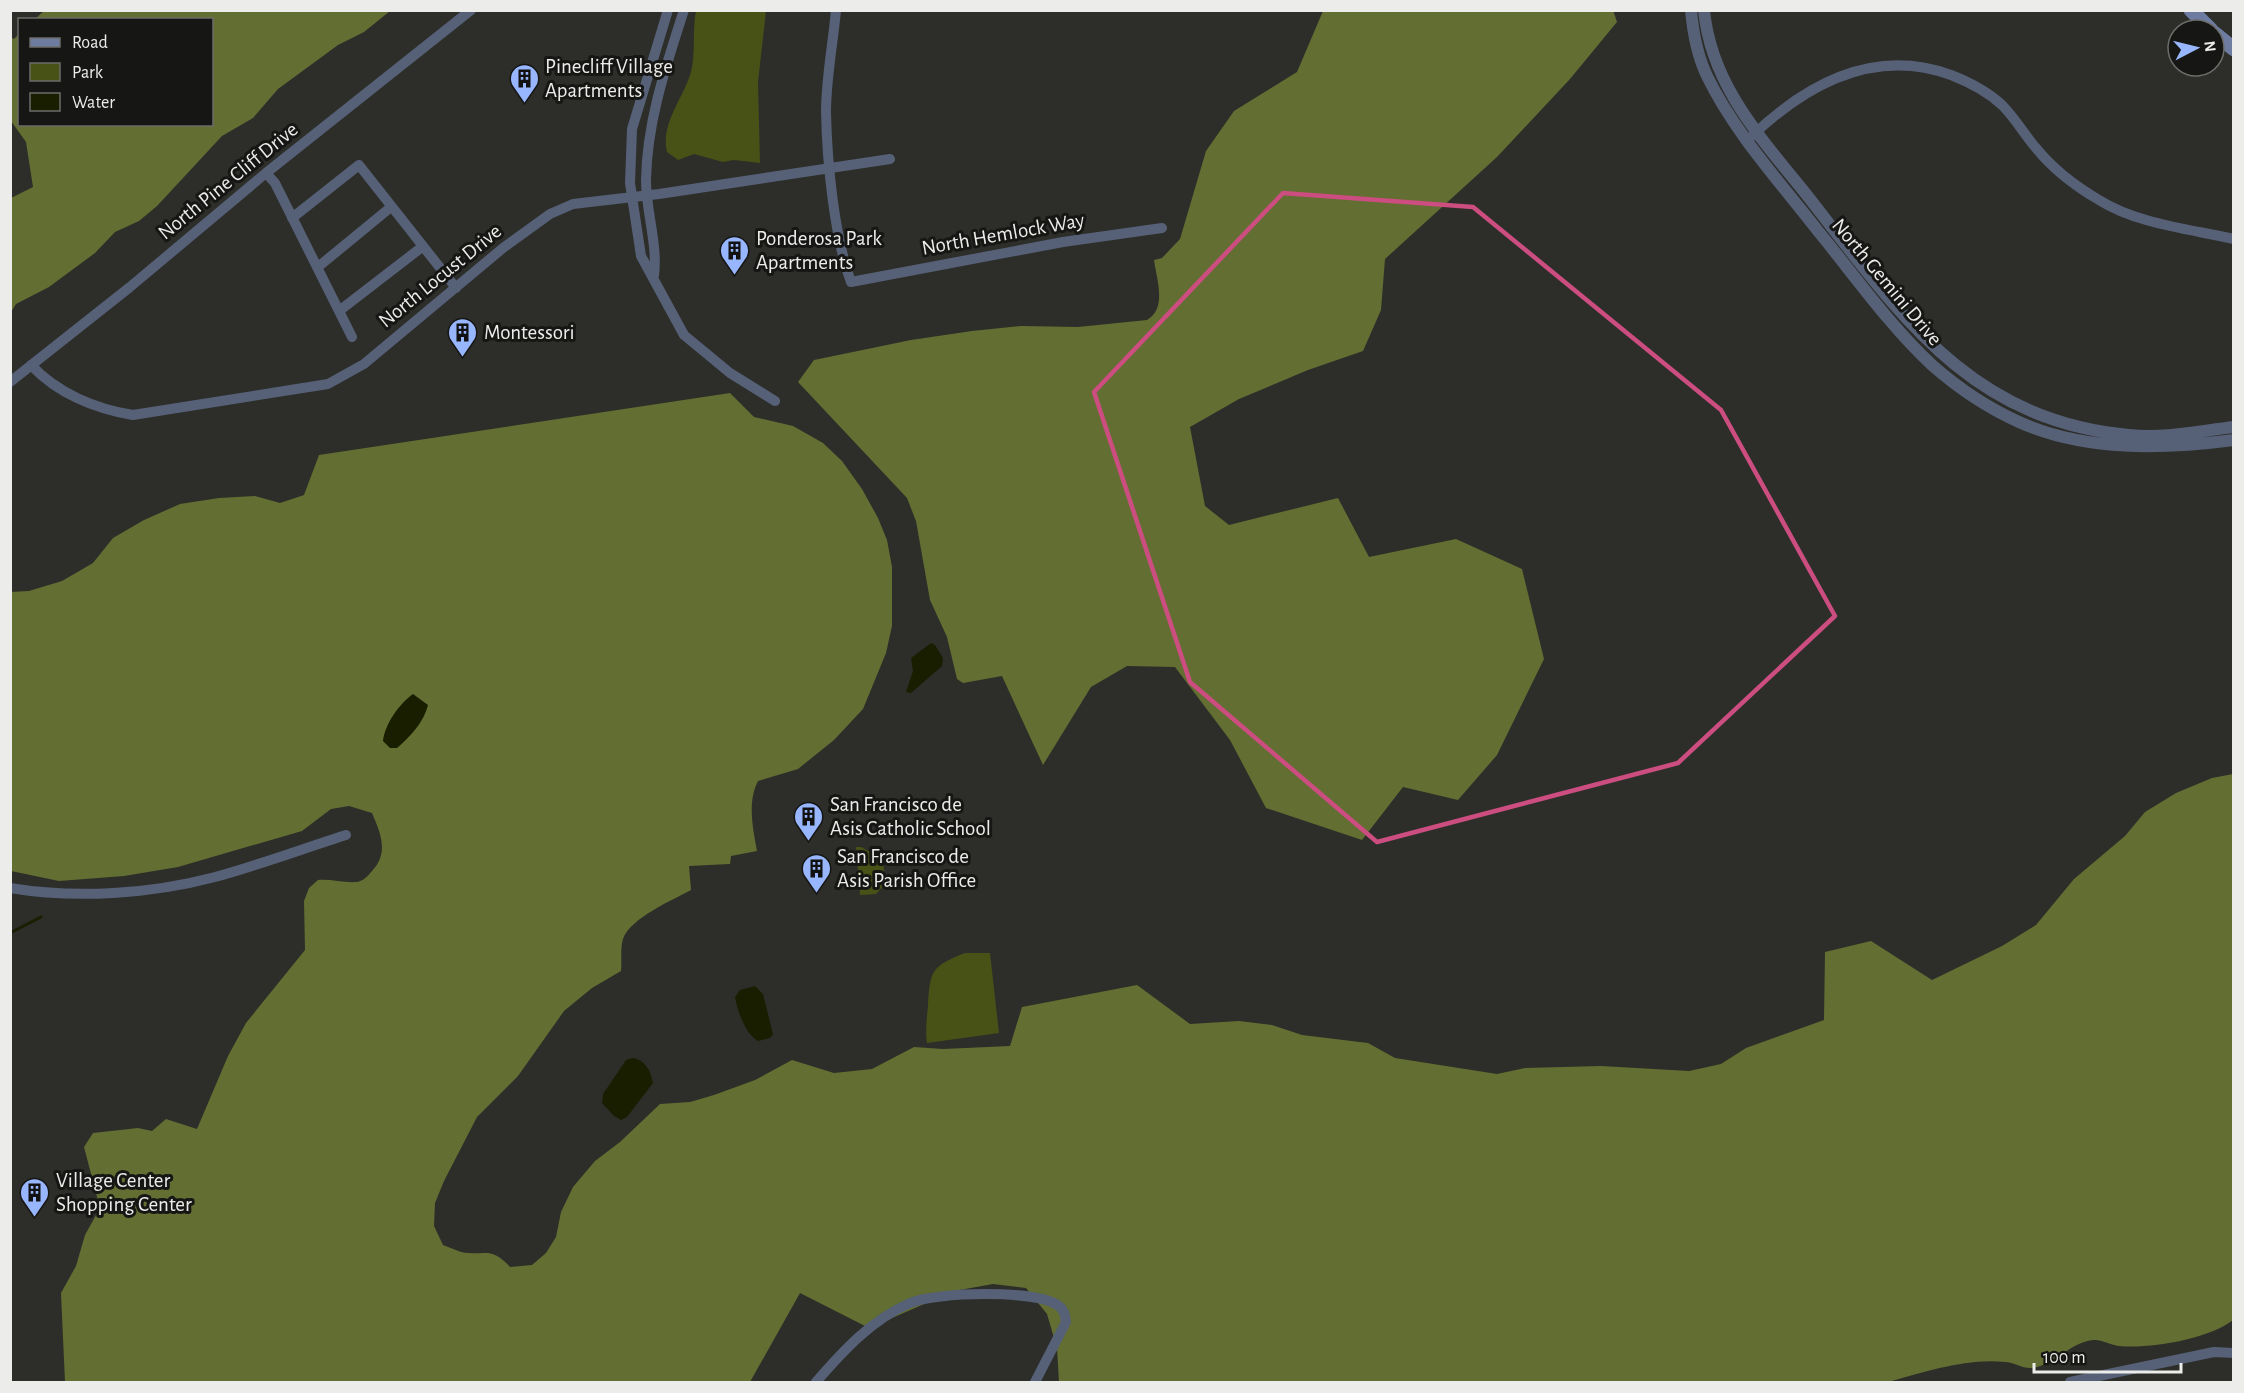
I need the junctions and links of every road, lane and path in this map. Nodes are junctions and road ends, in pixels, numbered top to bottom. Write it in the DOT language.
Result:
graph roads {
  1 [pos="471,10"];
  2 [pos="668,10"];
  3 [pos="684,10"];
  4 [pos="836,10"];
  5 [pos="1691,10"];
  6 [pos="1704,10"];
  7 [pos="654,58"];
  8 [pos="667,62"];
  9 [pos="1752,136"];
  10 [pos="890,159"];
  11 [pos="830,167"];
  12 [pos="266,173"];
  13 [pos="647,196"];
  14 [pos="632,198"];
  15 [pos="391,207"];
  16 [pos="292,218"];
  17 [pos="1162,228"];
  18 [pos="2234,239"];
  19 [pos="422,247"];
  20 [pos="318,267"];
  21 [pos="654,276"];
  22 [pos="456,288"];
  23 [pos="339,310"];
  24 [pos="352,337"];
  25 [pos="31,365"];
  26 [pos="10,382"];
  27 [pos="775,401"];
  28 [pos="2234,427"];
  29 [pos="2234,440"];
  30 [pos="346,835"];
  31 [pos="10,888"];
  32 [pos="2234,1353"];
  33 [pos="816,1383"];
  34 [pos="1035,1383"];
  35 [pos="2070,1383"];
  1 -- 12 [label="street, North Pine Cliff Drive"];
  2 -- 7 [label="street"];
  3 -- 8 [label="street"];
  4 -- 11 [label="street"];
  5 -- 9 [label="street, North Gemini Drive"];
  6 -- 9 [label="street, North Gemini Drive"];
  7 -- 8 [label="street"];
  7 -- 14 [label="street"];
  8 -- 13 [label="street"];
  9 -- 18 [label="street"];
  9 -- 28 [label="street, North Gemini Drive"];
  9 -- 29 [label="street, North Gemini Drive"];
  10 -- 11 [label="street, North Locust Drive"];
  11 -- 13 [label="street, North Locust Drive"];
  11 -- 17 [label="street, North Hemlock Way"];
  12 -- 16 [label="street"];
  12 -- 25 [label="street, North Pine Cliff Drive"];
  13 -- 14 [label="street, North Locust Drive"];
  13 -- 21 [label="street"];
  14 -- 21 [label="street"];
  14 -- 22 [label="street, North Locust Drive"];
  15 -- 16 [label="street"];
  15 -- 19 [label="street"];
  15 -- 20 [label="street"];
  16 -- 20 [label="street"];
  19 -- 22 [label="street"];
  19 -- 23 [label="street"];
  20 -- 23 [label="street"];
  21 -- 27 [label="street"];
  22 -- 25 [label="street, North Locust Drive"];
  23 -- 24 [label="street"];
  25 -- 26 [label="street, North Pine Cliff Drive"];
  30 -- 31 [label="street"];
  32 -- 35 [label="street"];
  33 -- 34 [label="street"];
}
